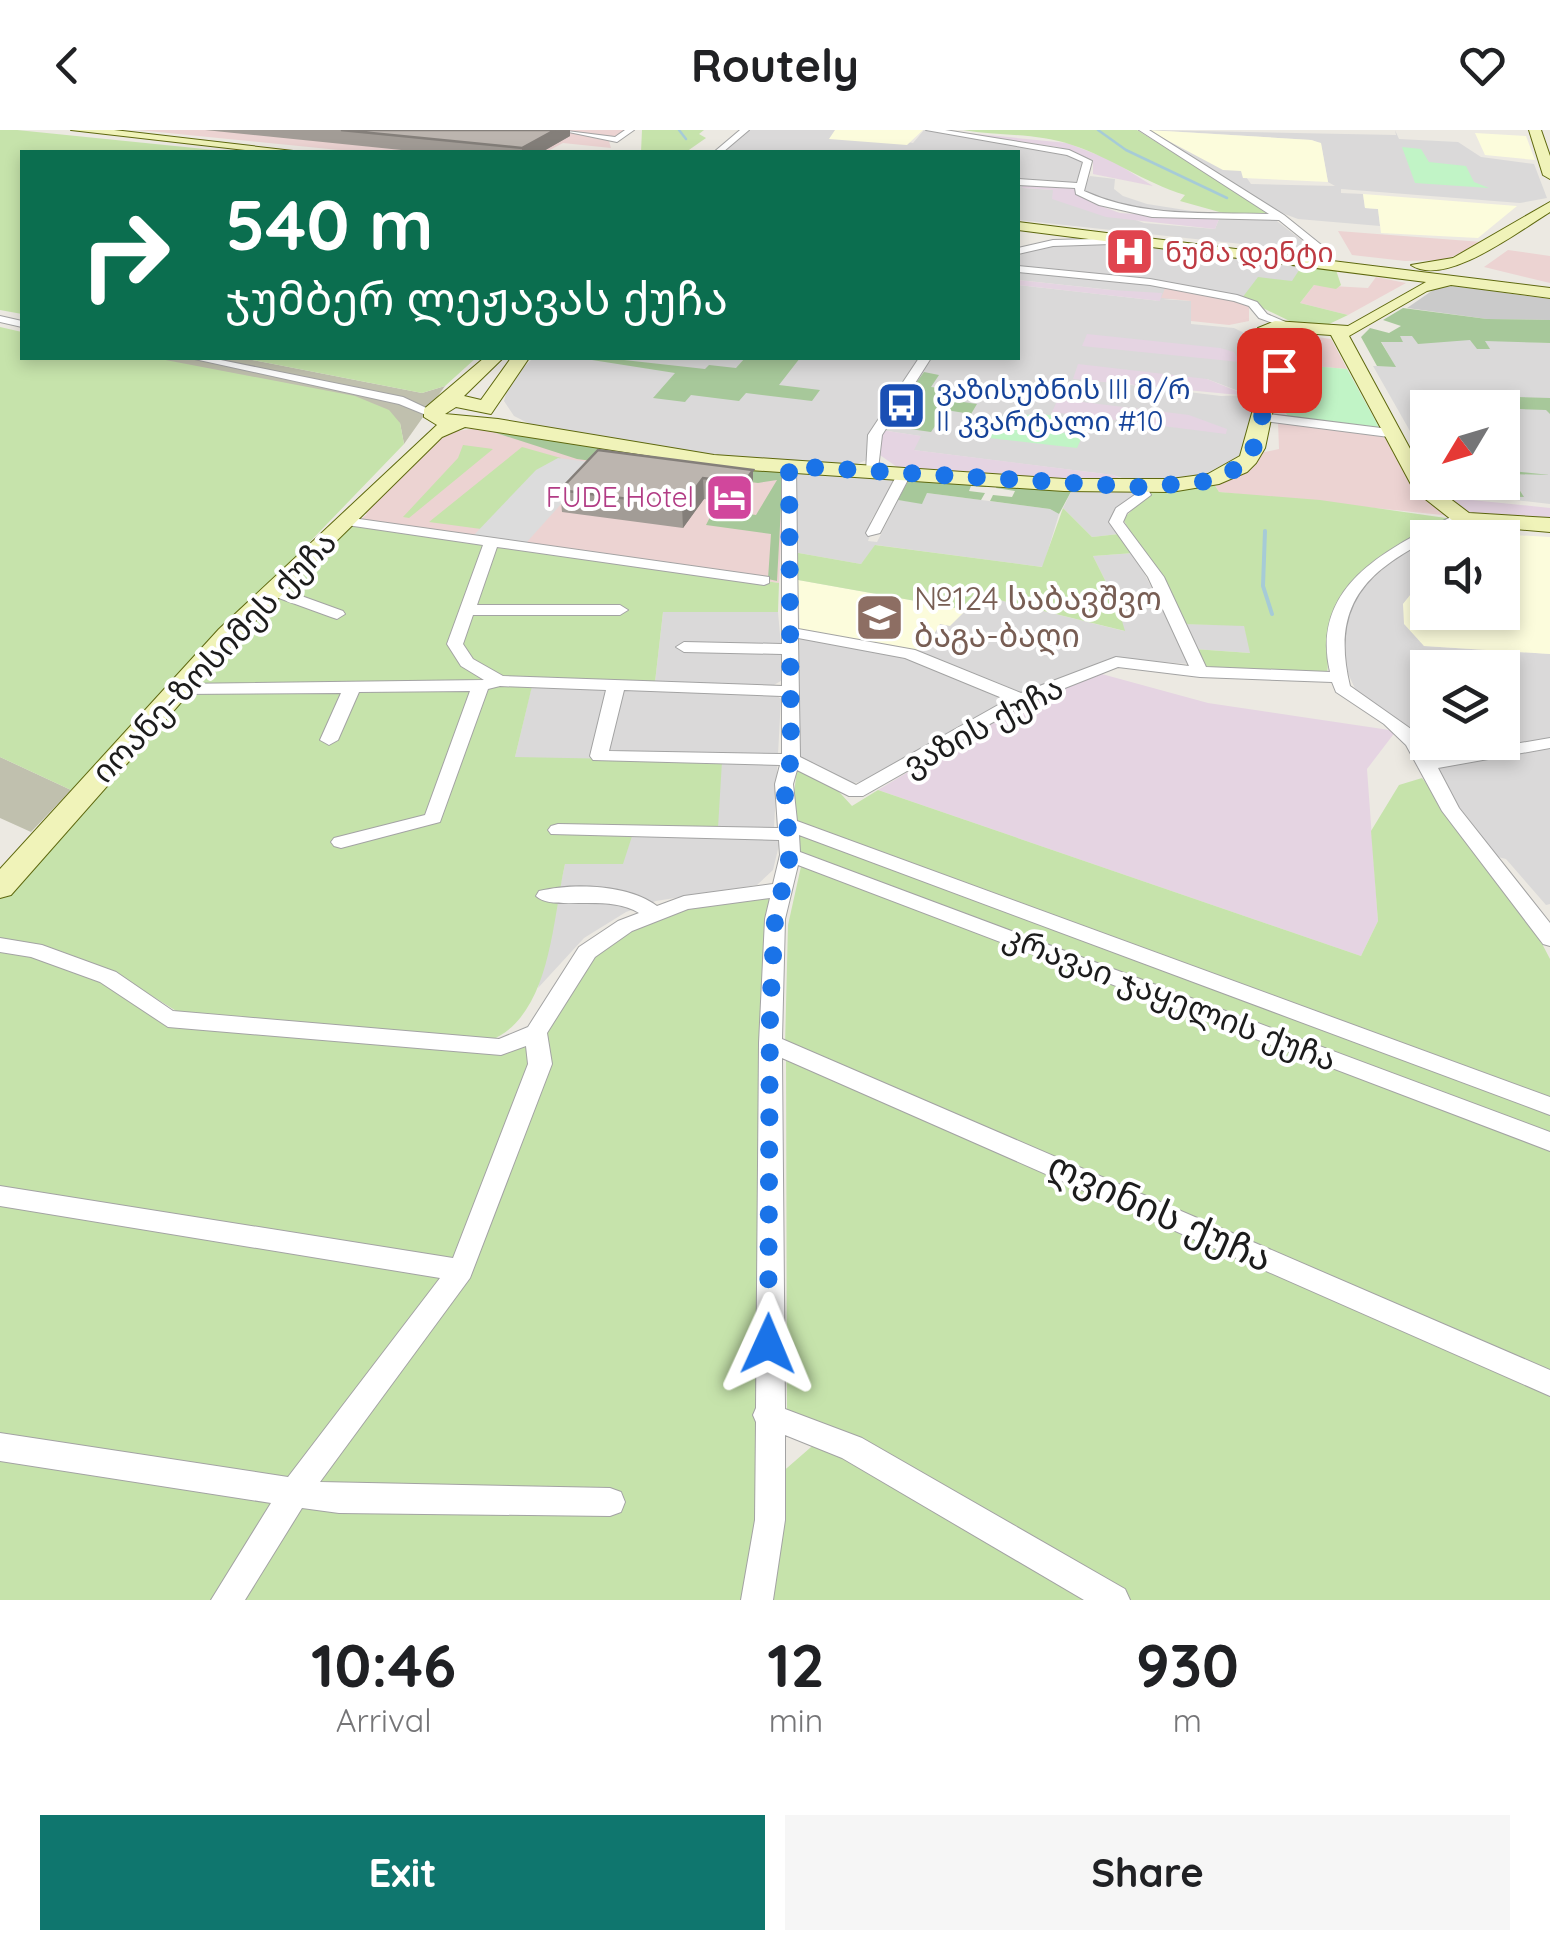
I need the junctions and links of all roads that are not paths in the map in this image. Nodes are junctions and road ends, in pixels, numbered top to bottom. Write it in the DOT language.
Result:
graph roads {
  1 [pos="76,130"];
  2 [pos="564,130"];
  3 [pos="630,130"];
  4 [pos="745,130"];
  5 [pos="930,130"];
  6 [pos="1144,130"];
  7 [pos="1535,130"];
  8 [pos="589,131"];
  9 [pos="617,140"];
  10 [pos="276,150"];
  11 [pos="619,150"];
  12 [pos="720,150"];
  13 [pos="1550,176"];
  14 [pos="1020,182"];
  15 [pos="1079,186"];
  16 [pos="1550,206"];
  17 [pos="1281,217"];
  18 [pos="1550,218"];
  19 [pos="1020,224"];
  20 [pos="1139,238"];
  21 [pos="1020,251"];
  22 [pos="1335,261"];
  23 [pos="1020,269"];
  24 [pos="1408,270"];
  25 [pos="1489,274"];
  26 [pos="1450,281"];
  27 [pos="1541,284"];
  28 [pos="1516,289"];
  29 [pos="1550,293"];
  30 [pos="1285,326"];
  31 [pos="1344,330"];
  32 [pos="206,360"];
  33 [pos="492,360"];
  34 [pos="518,360"];
  35 [pos="923,360"];
  36 [pos="437,414"];
  37 [pos="474,415"];
  38 [pos="1261,417"];
  39 [pos="1394,429"];
  40 [pos="1410,446"];
  41 [pos="1410,463"];
  42 [pos="789,466"];
  43 [pos="871,469"];
  44 [pos="905,472"];
  45 [pos="1140,487"];
  46 [pos="1446,500"];
  47 [pos="1456,516"];
  48 [pos="345,521"];
  49 [pos="1550,525"];
  50 [pos="872,533"];
  51 [pos="491,542"];
  52 [pos="764,580"];
  53 [pos="271,590"];
  54 [pos="468,610"];
  55 [pos="620,610"];
  56 [pos="337,614"];
  57 [pos="790,640"];
  58 [pos="684,647"];
  59 [pos="1200,672"];
  60 [pos="1338,677"];
  61 [pos="491,683"];
  62 [pos="616,686"];
  63 [pos="352,688"];
  64 [pos="178,689"];
  65 [pos="791,691"];
  66 [pos="1021,698"];
  67 [pos="329,740"];
  68 [pos="1549,745"];
  69 [pos="791,760"];
  70 [pos="1428,764"];
  71 [pos="558,830"];
  72 [pos="790,838"];
  73 [pos="341,842"];
  74 [pos="0,888"];
  75 [pos="779,890"];
  76 [pos="546,896"];
  77 [pos="1543,911"];
  78 [pos="652,912"];
  79 [pos="1550,939"];
  80 [pos="0,944"];
  81 [pos="536,1033"];
  82 [pos="1364,1037"];
  83 [pos="770,1043"];
  84 [pos="1350,1066"];
  85 [pos="1550,1106"];
  86 [pos="1550,1142"];
  87 [pos="0,1196"];
  88 [pos="461,1270"];
  89 [pos="1550,1382"];
  90 [pos="767,1414"];
  91 [pos="0,1447"];
  92 [pos="295,1492"];
  93 [pos="610,1502"];
  94 [pos="226,1600"];
  95 [pos="757,1600"];
  96 [pos="1114,1600"];
  1 -- 10 [label="street"];
  2 -- 8 [label="street"];
  3 -- 9 [label="street"];
  4 -- 12 [label="street"];
  5 -- 15 [label="street"];
  6 -- 17 [label="street"];
  7 -- 13 [label="street"];
  8 -- 9 [label="street"];
  9 -- 11 [label="street"];
  14 -- 15 [label="street"];
  15 -- 17 [label="street"];
  16 -- 24 [label="street"];
  17 -- 22 [label="street"];
  18 -- 25 [label="street"];
  19 -- 20 [label="street"];
  20 -- 21 [label="street"];
  20 -- 22 [label="street"];
  22 -- 24 [label="street"];
  23 -- 30 [label="street"];
  24 -- 25 [label="street"];
  24 -- 26 [label="street"];
  24 -- 31 [label="street"];
  25 -- 27 [label="street"];
  26 -- 28 [label="street"];
  26 -- 31 [label="street"];
  27 -- 28 [label="street"];
  28 -- 29 [label="street"];
  30 -- 31 [label="street"];
  30 -- 38 [label="street"];
  31 -- 39 [label="street"];
  32 -- 36 [label="street"];
  33 -- 36 [label="street, იოანე-ზოსიმეს ქუჩა"];
  34 -- 37 [label="street, იოანე-ზოსიმეს ქუჩა"];
  35 -- 43 [label="street"];
  36 -- 37 [label="street, იოანე-ზოსიმეს ქუჩა"];
  36 -- 37 [label="street"];
  36 -- 48 [label="street, იოანე-ზოსიმეს ქუჩა"];
  37 -- 42 [label="street"];
  38 -- 39 [label="street"];
  38 -- 45 [label="street"];
  39 -- 40 [label="street"];
  39 -- 41 [label="street"];
  42 -- 43 [label="street"];
  42 -- 57 [label="street"];
  43 -- 44 [label="street"];
  44 -- 45 [label="street"];
  44 -- 50 [label="street"];
  45 -- 59 [label="street"];
  46 -- 47 [label="street"];
  47 -- 49 [label="street"];
  47 -- 60 [label="street"];
  48 -- 51 [label="street"];
  48 -- 53 [label="street, იოანე-ზოსიმეს ქუჩა"];
  51 -- 52 [label="street"];
  51 -- 54 [label="street"];
  53 -- 56 [label="street"];
  53 -- 64 [label="street, იოანე-ზოსიმეს ქუჩა"];
  54 -- 55 [label="street"];
  54 -- 61 [label="street"];
  57 -- 58 [label="street"];
  57 -- 65 [label="street"];
  57 -- 66 [label="street"];
  59 -- 60 [label="street, ვაზის ქუჩა"];
  59 -- 66 [label="street, ვაზის ქუჩა"];
  60 -- 70 [label="street"];
  61 -- 62 [label="street"];
  61 -- 63 [label="street"];
  61 -- 73 [label="street"];
  62 -- 65 [label="street"];
  62 -- 69 [label="street"];
  63 -- 64 [label="street"];
  63 -- 67 [label="street"];
  64 -- 74 [label="street, იოანე-ზოსიმეს ქუჩა"];
  65 -- 69 [label="street"];
  66 -- 69 [label="street, ვაზის ქუჩა"];
  68 -- 70 [label="street"];
  69 -- 72 [label="street"];
  70 -- 77 [label="street"];
  71 -- 72 [label="street"];
  72 -- 75 [label="street"];
  72 -- 82 [label="street"];
  72 -- 84 [label="street, კრავაი ჯაყელის ქუჩა"];
  75 -- 78 [label="street"];
  75 -- 83 [label="street"];
  76 -- 78 [label="street"];
  77 -- 79 [label="street"];
  78 -- 81 [label="street"];
  80 -- 81 [label="street"];
  81 -- 88 [label="street"];
  82 -- 84 [label="street"];
  82 -- 85 [label="street"];
  83 -- 89 [label="street, ღვინის ქუჩა"];
  83 -- 90 [label="street"];
  84 -- 86 [label="street, კრავაი ჯაყელის ქუჩა"];
  87 -- 88 [label="street"];
  88 -- 92 [label="street"];
  90 -- 95 [label="street"];
  90 -- 96 [label="street"];
  91 -- 92 [label="street"];
  92 -- 93 [label="street"];
  92 -- 94 [label="street"];
}
